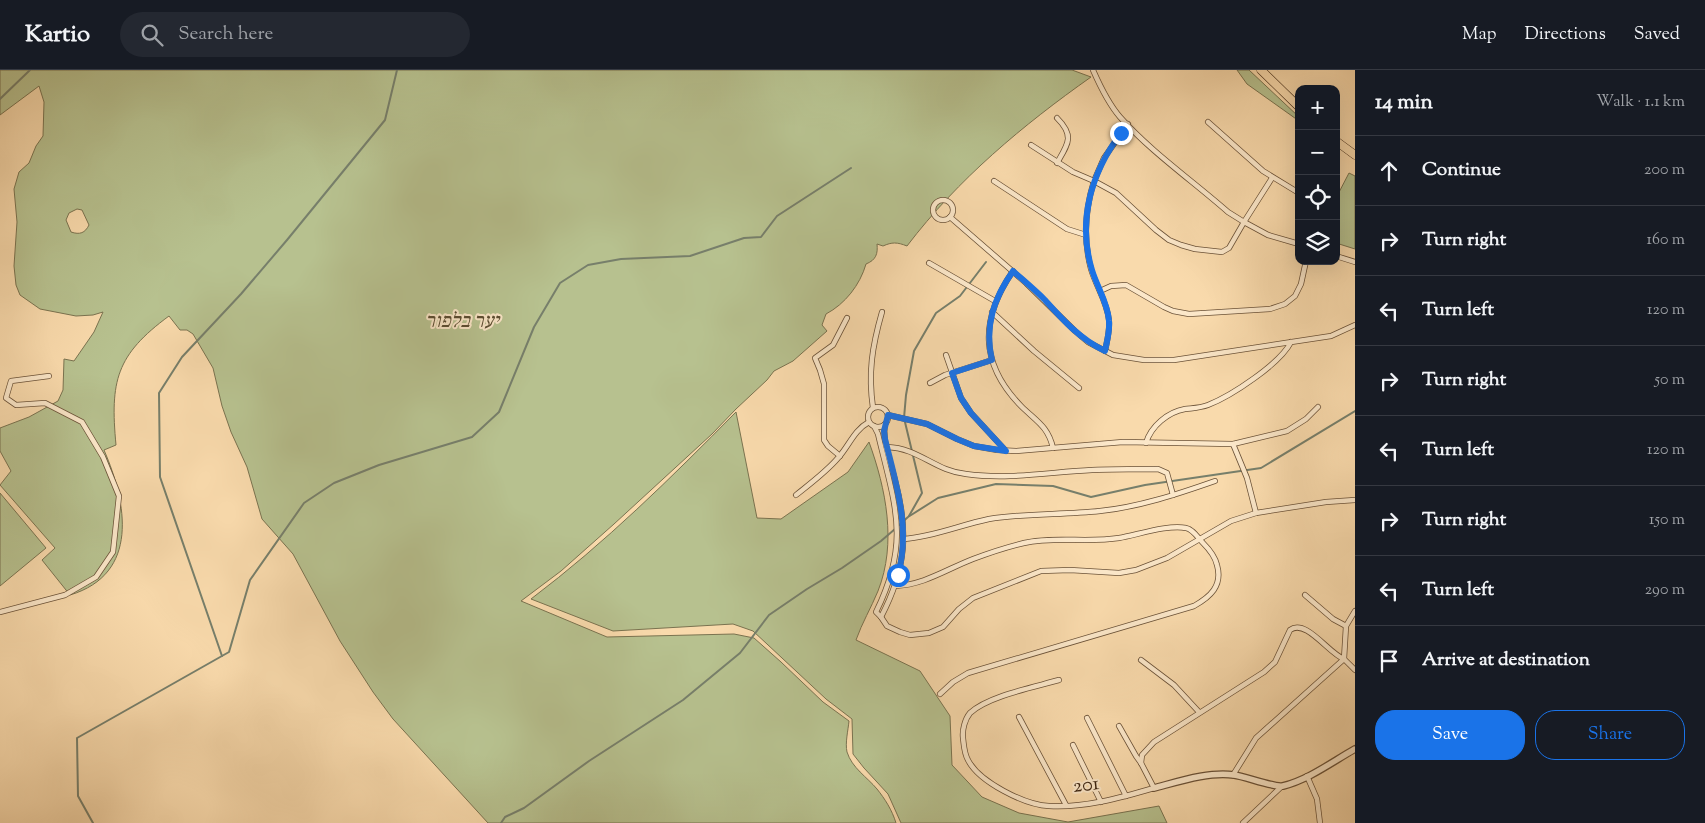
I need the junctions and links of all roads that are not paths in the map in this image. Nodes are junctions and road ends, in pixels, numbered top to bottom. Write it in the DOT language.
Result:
graph roads {
  1 [pos="1093,70"];
  2 [pos="1261,70"];
  3 [pos="1295,103"];
  4 [pos="1057,118"];
  5 [pos="1208,122"];
  6 [pos="1128,124"];
  7 [pos="1340,144"];
  8 [pos="1031,145"];
  9 [pos="1355,154"];
  10 [pos="1057,163"];
  11 [pos="1272,178"];
  12 [pos="994,181"];
  13 [pos="1094,181"];
  14 [pos="1295,191"];
  15 [pos="950,217"];
  16 [pos="1244,222"];
  17 [pos="1086,235"];
  18 [pos="1295,243"];
  19 [pos="1340,257"];
  20 [pos="1355,262"];
  21 [pos="929,263"];
  22 [pos="1305,265"];
  23 [pos="1013,271"];
  24 [pos="1100,291"];
  25 [pos="995,301"];
  26 [pos="882,312"];
  27 [pos="992,312"];
  28 [pos="847,318"];
  29 [pos="1355,325"];
  30 [pos="1291,342"];
  31 [pos="1105,351"];
  32 [pos="946,355"];
  33 [pos="992,360"];
  34 [pos="952,373"];
  35 [pos="49,376"];
  36 [pos="930,382"];
  37 [pos="1079,388"];
  38 [pos="1318,407"];
  39 [pos="874,408"];
  40 [pos="888,415"];
  41 [pos="869,422"];
  42 [pos="885,424"];
  43 [pos="874,426"];
  44 [pos="1146,443"];
  45 [pos="1233,444"];
  46 [pos="887,447"];
  47 [pos="1054,448"];
  48 [pos="1006,451"];
  49 [pos="840,456"];
  50 [pos="1214,481"];
  51 [pos="796,495"];
  52 [pos="1174,496"];
  53 [pos="1355,500"];
  54 [pos="1256,513"];
  55 [pos="904,539"];
  56 [pos="1199,539"];
  57 [pos="895,586"];
  58 [pos="1305,596"];
  59 [pos="1355,611"];
  60 [pos="0,612"];
  61 [pos="881,617"];
  62 [pos="1346,626"];
  63 [pos="1344,659"];
  64 [pos="1141,660"];
  65 [pos="1355,670"];
  66 [pos="1059,680"];
  67 [pos="940,694"];
  68 [pos="1200,712"];
  69 [pos="1019,717"];
  70 [pos="1087,718"];
  71 [pos="1119,726"];
  72 [pos="1074,745"];
  73 [pos="1355,749"];
  74 [pos="1141,763"];
  75 [pos="1233,774"];
  76 [pos="1307,776"];
  77 [pos="1281,787"];
  78 [pos="1154,788"];
  79 [pos="1126,796"];
  80 [pos="1100,802"];
  81 [pos="1066,805"];
  82 [pos="1243,823"];
  83 [pos="1320,823"];
  1 -- 6 [label="street"];
  2 -- 3 [label="highway"];
  4 -- 10 [label="street"];
  5 -- 11 [label="street"];
  6 -- 13 [label="street"];
  6 -- 16 [label="street"];
  7 -- 9 [label="highway"];
  8 -- 10 [label="street"];
  10 -- 13 [label="street"];
  11 -- 14 [label="street"];
  11 -- 16 [label="street"];
  12 -- 17 [label="street"];
  13 -- 16 [label="street"];
  13 -- 17 [label="street"];
  15 -- 15 [label="street"];
  15 -- 23 [label="street"];
  16 -- 18 [label="street"];
  17 -- 24 [label="street"];
  19 -- 20 [label="street"];
  21 -- 25 [label="street"];
  22 -- 24 [label="street"];
  23 -- 25 [label="street"];
  23 -- 31 [label="street"];
  24 -- 31 [label="street"];
  25 -- 27 [label="street"];
  26 -- 39 [label="street"];
  27 -- 33 [label="street"];
  27 -- 37 [label="street"];
  28 -- 49 [label="street"];
  29 -- 30 [label="street"];
  30 -- 31 [label="street"];
  30 -- 44 [label="street"];
  32 -- 34 [label="street"];
  33 -- 34 [label="street"];
  33 -- 47 [label="street"];
  34 -- 36 [label="street"];
  34 -- 48 [label="street"];
  35 -- 60 [label="street"];
  38 -- 45 [label="street"];
  39 -- 40 [label="street"];
  39 -- 41 [label="street"];
  40 -- 42 [label="street"];
  40 -- 48 [label="street"];
  41 -- 43 [label="street"];
  41 -- 49 [label="street"];
  42 -- 43 [label="street"];
  42 -- 46 [label="street"];
  43 -- 61 [label="street"];
  44 -- 45 [label="street"];
  44 -- 47 [label="street"];
  45 -- 54 [label="street"];
  46 -- 52 [label="street"];
  46 -- 55 [label="street"];
  47 -- 48 [label="street"];
  49 -- 51 [label="street"];
  50 -- 52 [label="street"];
  52 -- 55 [label="street"];
  53 -- 54 [label="street"];
  54 -- 56 [label="street"];
  55 -- 57 [label="street"];
  56 -- 57 [label="street"];
  56 -- 61 [label="street"];
  56 -- 67 [label="street"];
  57 -- 61 [label="street"];
  58 -- 62 [label="street"];
  59 -- 62 [label="street"];
  62 -- 63 [label="street"];
  63 -- 65 [label="street"];
  63 -- 68 [label="street"];
  63 -- 75 [label="street"];
  64 -- 68 [label="street"];
  66 -- 81 [label="street, 201"];
  68 -- 74 [label="street"];
  69 -- 81 [label="street"];
  70 -- 79 [label="street"];
  71 -- 74 [label="street"];
  72 -- 80 [label="street"];
  73 -- 76 [label="street"];
  74 -- 78 [label="street"];
  75 -- 77 [label="street, 201"];
  75 -- 78 [label="street, 201"];
  76 -- 77 [label="street"];
  76 -- 83 [label="street"];
  77 -- 82 [label="street"];
  78 -- 79 [label="street, 201"];
  79 -- 80 [label="street, 201"];
  80 -- 81 [label="street, 201"];
}
